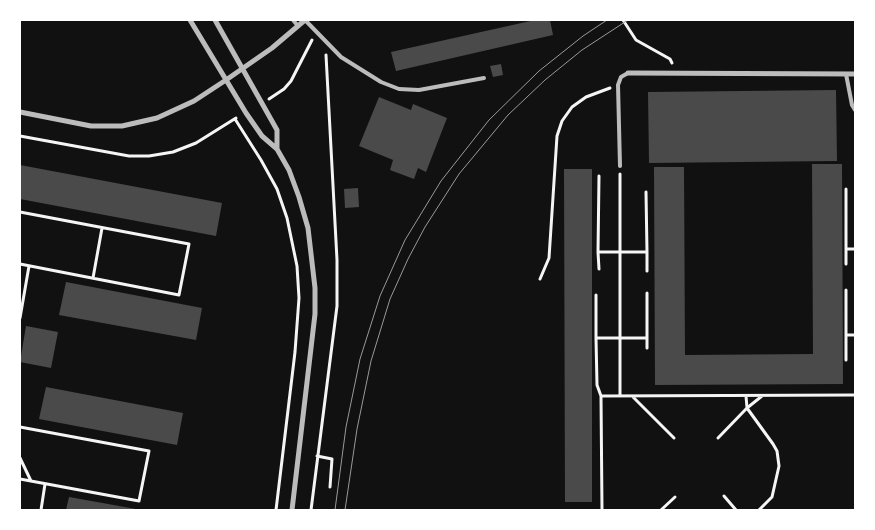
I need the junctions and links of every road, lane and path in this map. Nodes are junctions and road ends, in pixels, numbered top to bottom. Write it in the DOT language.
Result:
graph roads {
  1 [pos="190,20"];
  2 [pos="214,20"];
  3 [pos="293,20"];
  4 [pos="305,20"];
  5 [pos="623,20"];
  6 [pos="298,26"];
  7 [pos="316,32"];
  8 [pos="326,41"];
  9 [pos="243,69"];
  10 [pos="678,72"];
  11 [pos="628,73"];
  12 [pos="846,74"];
  13 [pos="855,74"];
  14 [pos="484,78"];
  15 [pos="226,80"];
  16 [pos="618,85"];
  17 [pos="261,104"];
  18 [pos="855,110"];
  19 [pos="20,112"];
  20 [pos="246,113"];
  21 [pos="235,119"];
  22 [pos="20,136"];
  23 [pos="277,148"];
  24 [pos="620,166"];
  25 [pos="599,176"];
  26 [pos="846,189"];
  27 [pos="646,192"];
  28 [pos="20,212"];
  29 [pos="102,228"];
  30 [pos="846,249"];
  31 [pos="855,249"];
  32 [pos="598,252"];
  33 [pos="620,252"];
  34 [pos="647,252"];
  35 [pos="20,264"];
  36 [pos="846,264"];
  37 [pos="29,266"];
  38 [pos="599,269"];
  39 [pos="647,271"];
  40 [pos="93,278"];
  41 [pos="540,279"];
  42 [pos="846,290"];
  43 [pos="647,293"];
  44 [pos="596,295"];
  45 [pos="20,318"];
  46 [pos="846,336"];
  47 [pos="855,336"];
  48 [pos="620,337"];
  49 [pos="596,338"];
  50 [pos="648,338"];
  51 [pos="648,348"];
  52 [pos="846,360"];
  53 [pos="855,395"];
  54 [pos="601,396"];
  55 [pos="620,396"];
  56 [pos="633,396"];
  57 [pos="746,396"];
  58 [pos="763,396"];
  59 [pos="747,408"];
  60 [pos="20,427"];
  61 [pos="674,438"];
  62 [pos="718,438"];
  63 [pos="317,456"];
  64 [pos="20,458"];
  65 [pos="20,480"];
  66 [pos="32,482"];
  67 [pos="45,484"];
  68 [pos="330,487"];
  69 [pos="724,496"];
  70 [pos="675,497"];
  71 [pos="41,510"];
  72 [pos="276,510"];
  73 [pos="292,510"];
  74 [pos="310,510"];
  75 [pos="602,510"];
  76 [pos="661,510"];
  77 [pos="736,510"];
  78 [pos="759,510"];
  1 -- 15 [label="street"];
  2 -- 9 [label="street"];
  3 -- 6 [label="lane"];
  4 -- 6 [label="street"];
  4 -- 7 [label="lane"];
  5 -- 10 [label="path"];
  6 -- 9 [label="street"];
  7 -- 8 [label="lane"];
  7 -- 17 [label="path"];
  8 -- 14 [label="lane"];
  8 -- 63 [label="path"];
  9 -- 15 [label="street"];
  9 -- 17 [label="street"];
  10 -- 11 [label="street"];
  10 -- 12 [label="street"];
  11 -- 16 [label="lane"];
  12 -- 13 [label="street"];
  12 -- 18 [label="lane"];
  15 -- 19 [label="street"];
  15 -- 20 [label="street"];
  16 -- 24 [label="lane"];
  16 -- 41 [label="path"];
  17 -- 23 [label="street"];
  20 -- 21 [label="path"];
  20 -- 23 [label="street"];
  21 -- 22 [label="path"];
  21 -- 72 [label="path"];
  23 -- 73 [label="street"];
  24 -- 33 [label="path"];
  25 -- 32 [label="path"];
  26 -- 30 [label="path"];
  27 -- 34 [label="path"];
  28 -- 29 [label="path"];
  29 -- 40 [label="path"];
  29 -- 40 [label="path"];
  30 -- 31 [label="path"];
  30 -- 36 [label="path"];
  32 -- 33 [label="path"];
  32 -- 38 [label="path"];
  33 -- 34 [label="path"];
  33 -- 48 [label="path"];
  34 -- 39 [label="path"];
  35 -- 37 [label="path"];
  37 -- 40 [label="path"];
  37 -- 45 [label="path"];
  42 -- 46 [label="path"];
  43 -- 50 [label="path"];
  44 -- 49 [label="path"];
  46 -- 47 [label="path"];
  46 -- 52 [label="path"];
  48 -- 49 [label="path"];
  48 -- 50 [label="path"];
  48 -- 55 [label="path"];
  49 -- 54 [label="path"];
  50 -- 51 [label="path"];
  53 -- 58 [label="path"];
  54 -- 55 [label="path"];
  54 -- 75 [label="path"];
  55 -- 56 [label="path"];
  56 -- 57 [label="path"];
  56 -- 61 [label="path"];
  57 -- 58 [label="path"];
  57 -- 59 [label="path"];
  58 -- 59 [label="path"];
  59 -- 62 [label="path"];
  59 -- 78 [label="path"];
  60 -- 67 [label="path"];
  63 -- 68 [label="path"];
  63 -- 74 [label="path"];
  64 -- 66 [label="path"];
  65 -- 66 [label="path"];
  66 -- 67 [label="path"];
  67 -- 71 [label="path"];
  69 -- 77 [label="path"];
  70 -- 76 [label="path"];
}
